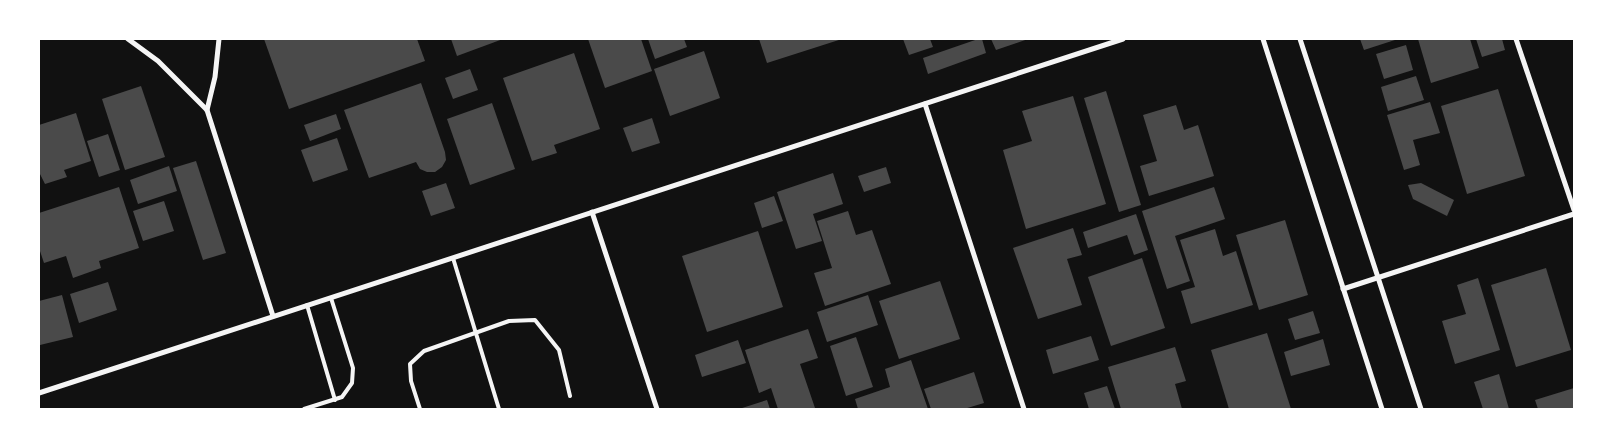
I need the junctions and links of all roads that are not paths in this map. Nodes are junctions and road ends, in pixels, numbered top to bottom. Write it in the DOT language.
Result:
graph roads {
  1 [pos="128,39"];
  2 [pos="219,39"];
  3 [pos="1123,39"];
  4 [pos="1263,39"];
  5 [pos="1300,39"];
  6 [pos="1516,39"];
  7 [pos="925,104"];
  8 [pos="207,110"];
  9 [pos="1574,210"];
  10 [pos="592,212"];
  11 [pos="1574,214"];
  12 [pos="453,258"];
  13 [pos="1377,279"];
  14 [pos="1343,289"];
  15 [pos="331,298"];
  16 [pos="307,305"];
  17 [pos="273,316"];
  18 [pos="476,334"];
  19 [pos="39,393"];
  20 [pos="570,396"];
  21 [pos="335,400"];
  22 [pos="304,409"];
  23 [pos="420,409"];
  24 [pos="499,409"];
  25 [pos="657,409"];
  26 [pos="1024,409"];
  27 [pos="1382,409"];
  28 [pos="1421,409"];
  1 -- 8 [label="street"];
  2 -- 8 [label="street"];
  3 -- 7 [label="street"];
  4 -- 14 [label="street"];
  5 -- 13 [label="street"];
  6 -- 9 [label="street"];
  7 -- 10 [label="street"];
  7 -- 26 [label="street"];
  8 -- 17 [label="street"];
  10 -- 12 [label="street"];
  10 -- 25 [label="street"];
  11 -- 13 [label="street"];
  12 -- 15 [label="street"];
  12 -- 18 [label="lane"];
  13 -- 14 [label="street"];
  13 -- 28 [label="street"];
  14 -- 27 [label="street"];
  15 -- 16 [label="street"];
  15 -- 21 [label="lane"];
  16 -- 17 [label="street"];
  16 -- 21 [label="lane"];
  17 -- 19 [label="street"];
  18 -- 20 [label="lane"];
  18 -- 23 [label="lane"];
  18 -- 24 [label="lane"];
  21 -- 22 [label="lane"];
}
